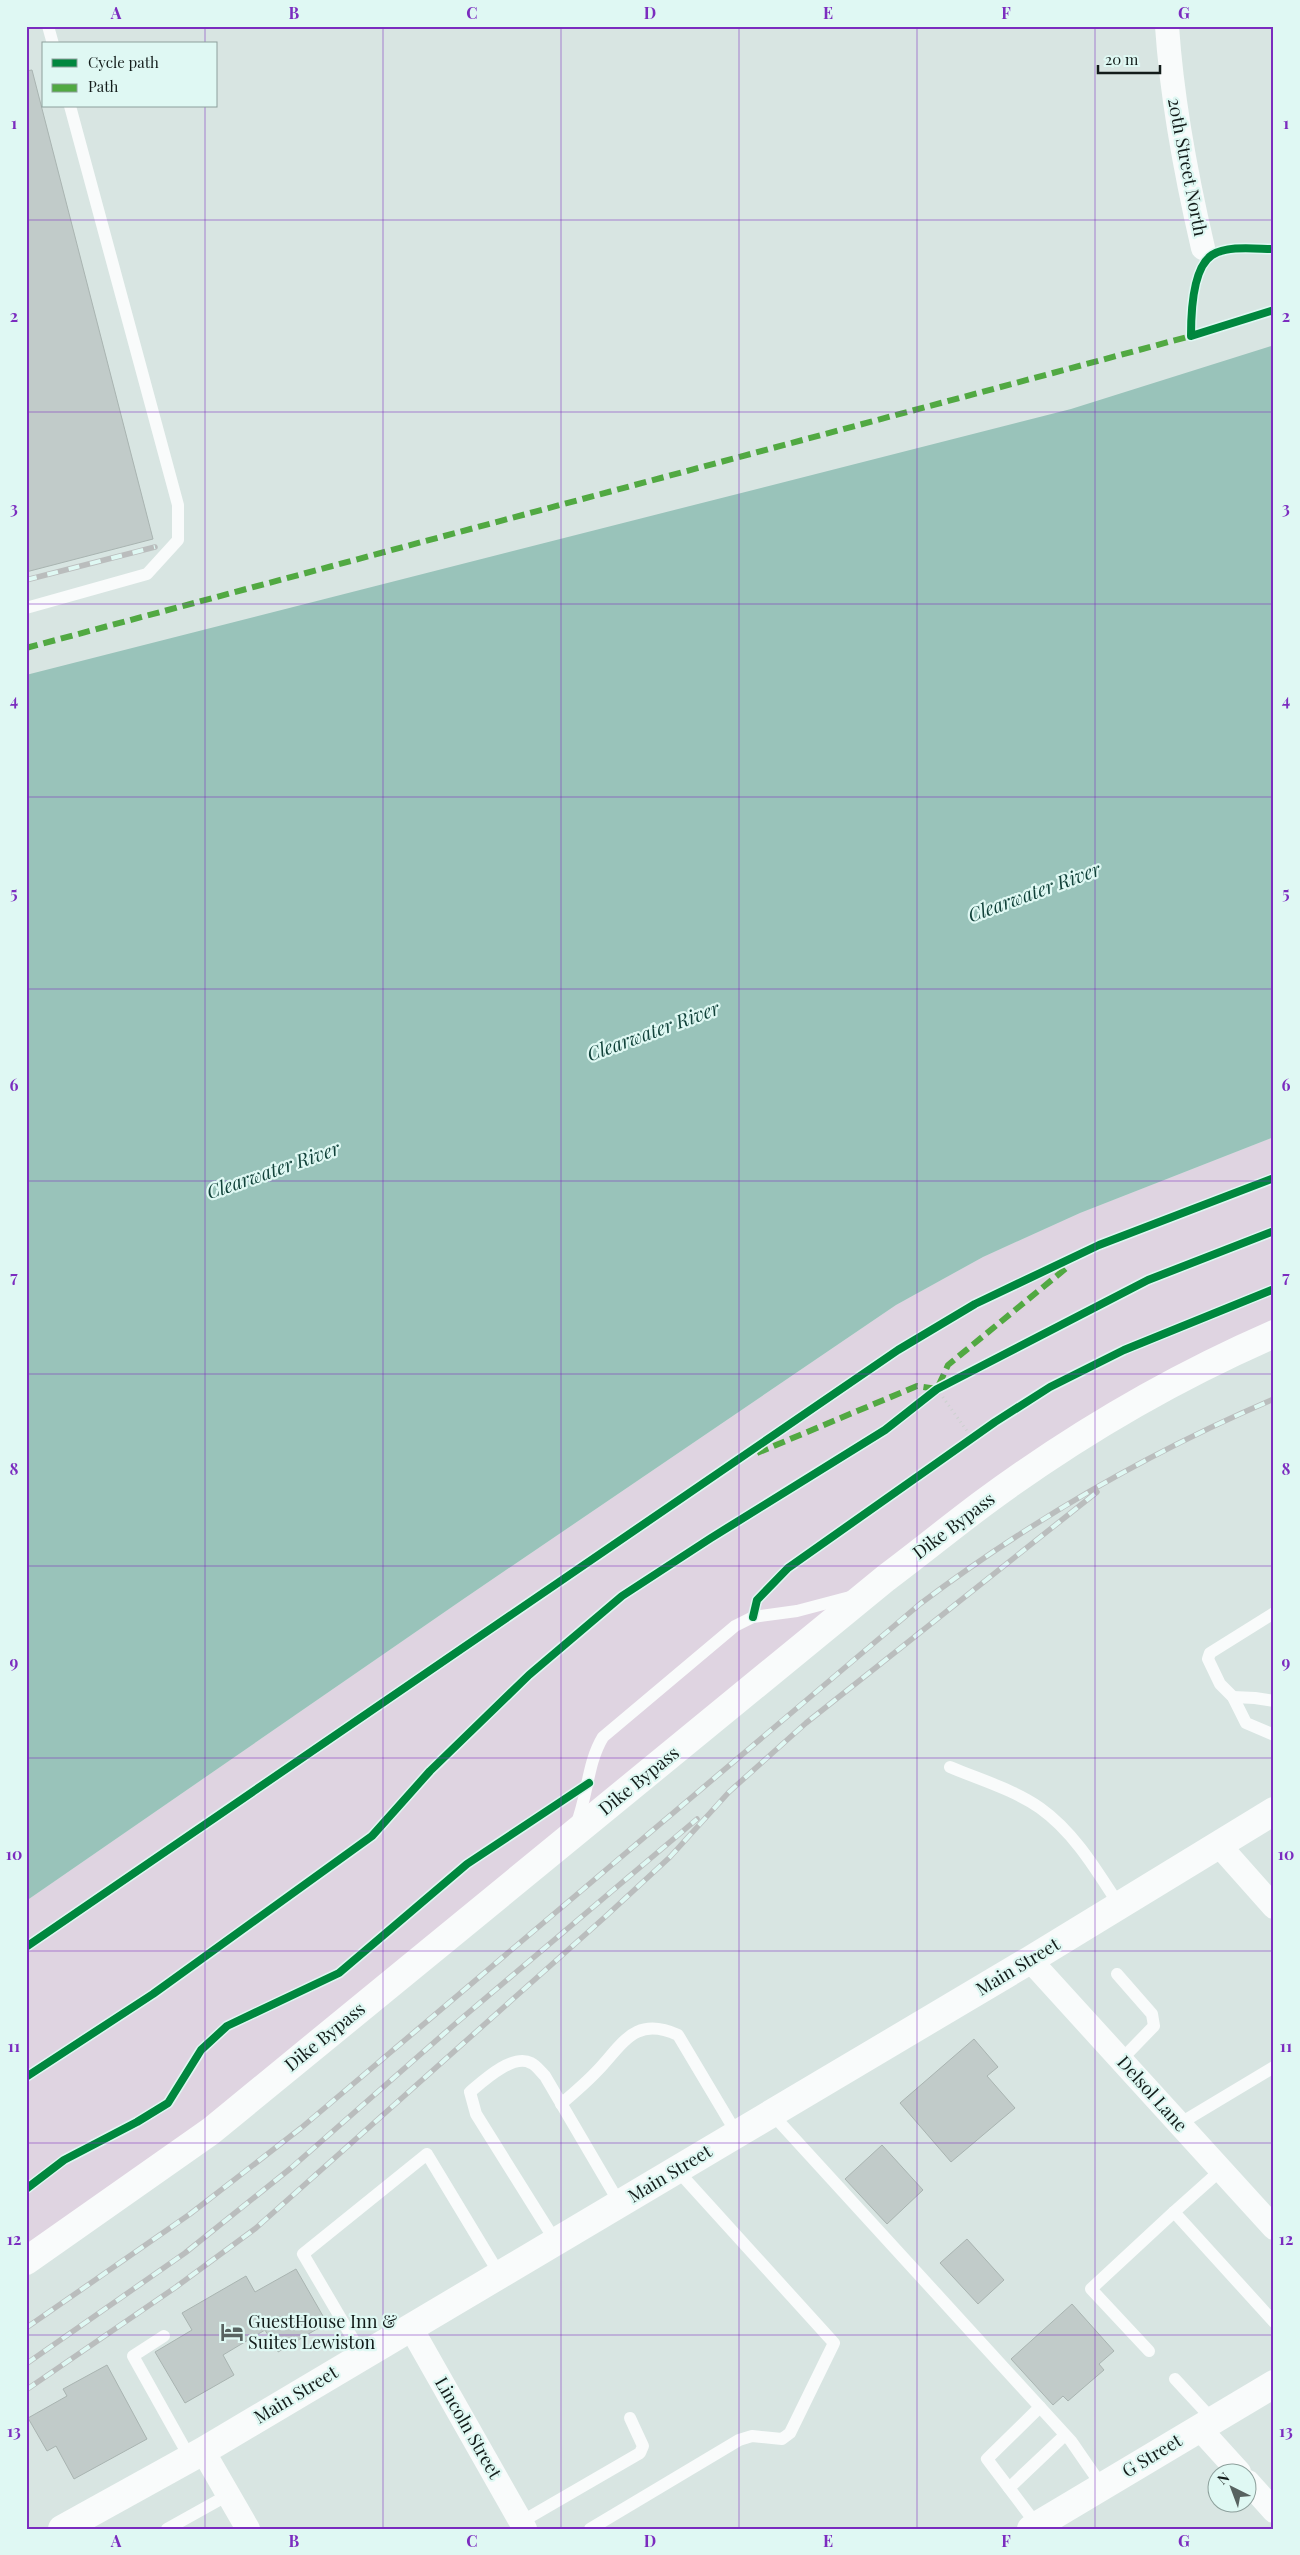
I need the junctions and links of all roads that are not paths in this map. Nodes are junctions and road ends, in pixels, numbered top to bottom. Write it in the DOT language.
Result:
graph roads {
  1 [pos="48,26"];
  2 [pos="1168,26"];
  3 [pos="52,42"];
  4 [pos="71,108"];
  5 [pos="1203,248"];
  6 [pos="26,608"];
  7 [pos="1274,1334"];
  8 [pos="886,1578"];
  9 [pos="1274,1613"];
  10 [pos="1233,1697"];
  11 [pos="1274,1701"];
  12 [pos="1274,1735"];
  13 [pos="950,1767"];
  14 [pos="1274,1810"];
  15 [pos="566,1841"];
  16 [pos="1218,1844"];
  17 [pos="1119,1905"];
  18 [pos="1274,1907"];
  19 [pos="1030,1960"];
  20 [pos="1117,1974"];
  21 [pos="1121,2060"];
  22 [pos="1274,2067"];
  23 [pos="561,2104"];
  24 [pos="772,2114"];
  25 [pos="1179,2124"];
  26 [pos="738,2134"];
  27 [pos="677,2170"];
  28 [pos="1221,2170"];
  29 [pos="620,2204"];
  30 [pos="1174,2212"];
  31 [pos="1274,2228"];
  32 [pos="556,2242"];
  33 [pos="26,2261"];
  34 [pos="500,2275"];
  35 [pos="1274,2322"];
  36 [pos="411,2328"];
  37 [pos="164,2336"];
  38 [pos="1149,2351"];
  39 [pos="363,2356"];
  40 [pos="1175,2379"];
  41 [pos="1274,2384"];
  42 [pos="1040,2407"];
  43 [pos="630,2418"];
  44 [pos="1206,2424"];
  45 [pos="1065,2435"];
  46 [pos="196,2454"];
  47 [pos="1232,2462"];
  48 [pos="1102,2486"];
  49 [pos="1009,2488"];
  50 [pos="1258,2494"];
  51 [pos="228,2495"];
  52 [pos="1274,2512"];
  53 [pos="523,2525"];
  54 [pos="1034,2527"];
  55 [pos="62,2529"];
  56 [pos="167,2529"];
  57 [pos="248,2529"];
  58 [pos="590,2529"];
  1 -- 3 [label="lane"];
  2 -- 5 [label="street, 20th Street North"];
  4 -- 6 [label="lane"];
  7 -- 8 [label="main road, Dike Bypass"];
  8 -- 15 [label="main road, Dike Bypass"];
  8 -- 15 [label="lane"];
  9 -- 10 [label="lane"];
  10 -- 11 [label="lane"];
  10 -- 12 [label="lane"];
  13 -- 17 [label="lane"];
  14 -- 16 [label="main road, Main Street"];
  15 -- 33 [label="main road, Dike Bypass"];
  16 -- 17 [label="main road, Main Street"];
  16 -- 18 [label="street"];
  17 -- 19 [label="main road, Main Street"];
  19 -- 21 [label="street, Delsol Lane"];
  19 -- 24 [label="main road, Main Street"];
  20 -- 21 [label="lane"];
  21 -- 25 [label="street, Delsol Lane"];
  22 -- 25 [label="lane"];
  23 -- 26 [label="lane"];
  23 -- 29 [label="lane"];
  23 -- 32 [label="lane"];
  24 -- 26 [label="main road, Main Street"];
  24 -- 42 [label="lane"];
  25 -- 28 [label="street, Delsol Lane"];
  26 -- 27 [label="main road, Main Street"];
  27 -- 29 [label="main road, Main Street"];
  27 -- 58 [label="lane"];
  28 -- 30 [label="lane"];
  28 -- 31 [label="street, Delsol Lane"];
  29 -- 32 [label="main road, Main Street"];
  30 -- 35 [label="lane"];
  30 -- 38 [label="lane"];
  32 -- 34 [label="main road, Main Street"];
  34 -- 36 [label="main road, Main Street"];
  34 -- 39 [label="lane"];
  36 -- 39 [label="main road, Main Street"];
  36 -- 53 [label="street, Lincoln Street"];
  37 -- 46 [label="lane"];
  39 -- 46 [label="main road, Main Street"];
  40 -- 44 [label="lane"];
  41 -- 44 [label="main road, G Street"];
  42 -- 45 [label="lane"];
  42 -- 49 [label="lane"];
  43 -- 53 [label="lane"];
  44 -- 47 [label="street"];
  44 -- 48 [label="main road, G Street"];
  45 -- 48 [label="lane"];
  45 -- 49 [label="lane"];
  46 -- 51 [label="street"];
  46 -- 55 [label="main road, Main Street"];
  48 -- 54 [label="main road, G Street"];
  49 -- 54 [label="lane"];
  50 -- 52 [label="street"];
  51 -- 56 [label="lane"];
  51 -- 57 [label="street"];
}
